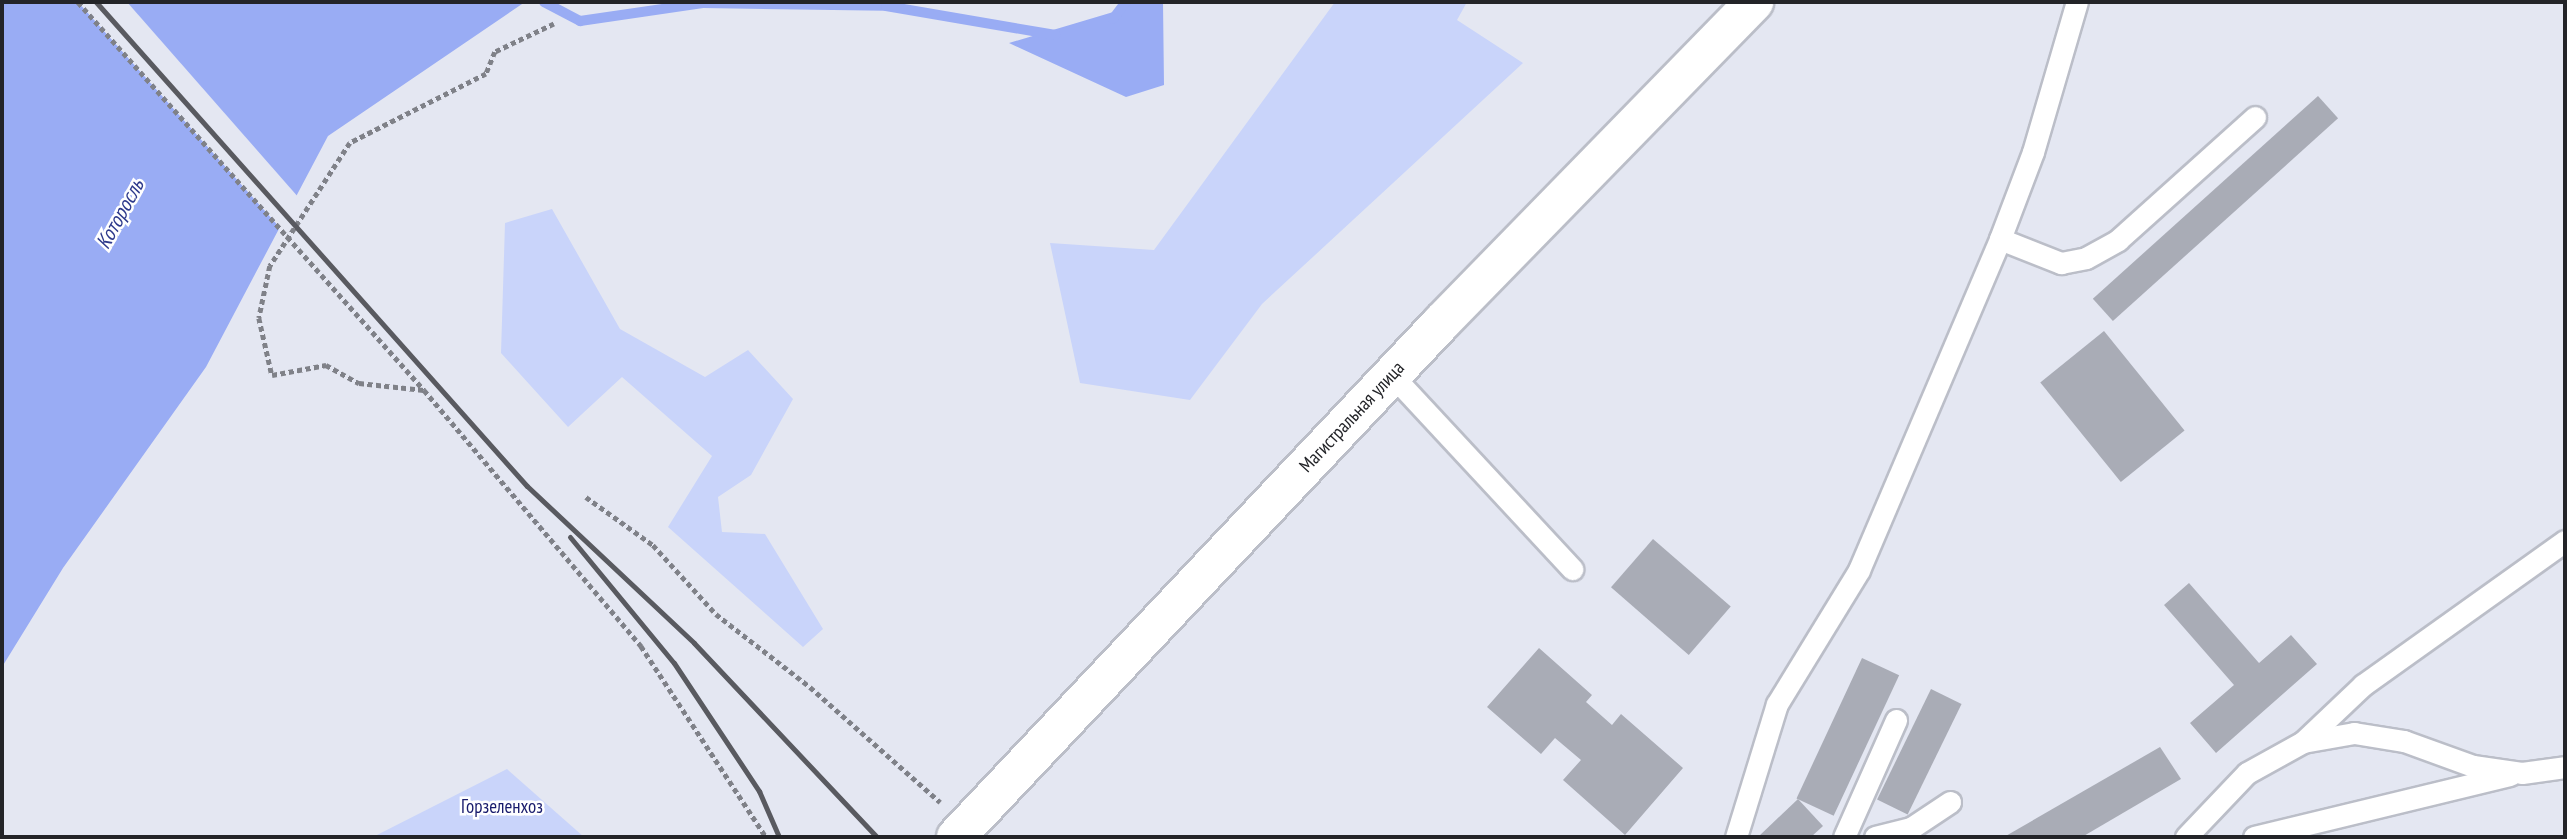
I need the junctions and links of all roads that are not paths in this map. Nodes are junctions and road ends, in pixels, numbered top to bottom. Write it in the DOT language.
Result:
graph roads {
  1 [pos="1754,2"];
  2 [pos="2077,2"];
  3 [pos="2255,117"];
  4 [pos="2000,239"];
  5 [pos="1392,375"];
  6 [pos="2565,541"];
  7 [pos="1572,569"];
  8 [pos="1896,720"];
  9 [pos="2303,742"];
  10 [pos="2565,767"];
  11 [pos="2522,772"];
  12 [pos="1950,802"];
  13 [pos="962,831"];
  14 [pos="1736,837"];
  15 [pos="1844,837"];
  16 [pos="1875,837"];
  17 [pos="2186,837"];
  18 [pos="2254,837"];
  1 -- 5 [label="main road, Магистральная улица"];
  2 -- 4 [label="lane"];
  3 -- 4 [label="lane"];
  4 -- 14 [label="lane"];
  5 -- 7 [label="lane"];
  5 -- 13 [label="main road, Магистральная улица"];
  6 -- 9 [label="lane"];
  8 -- 15 [label="lane"];
  9 -- 11 [label="lane"];
  9 -- 17 [label="lane"];
  10 -- 11 [label="lane"];
  11 -- 18 [label="lane"];
  12 -- 16 [label="lane"];
}
